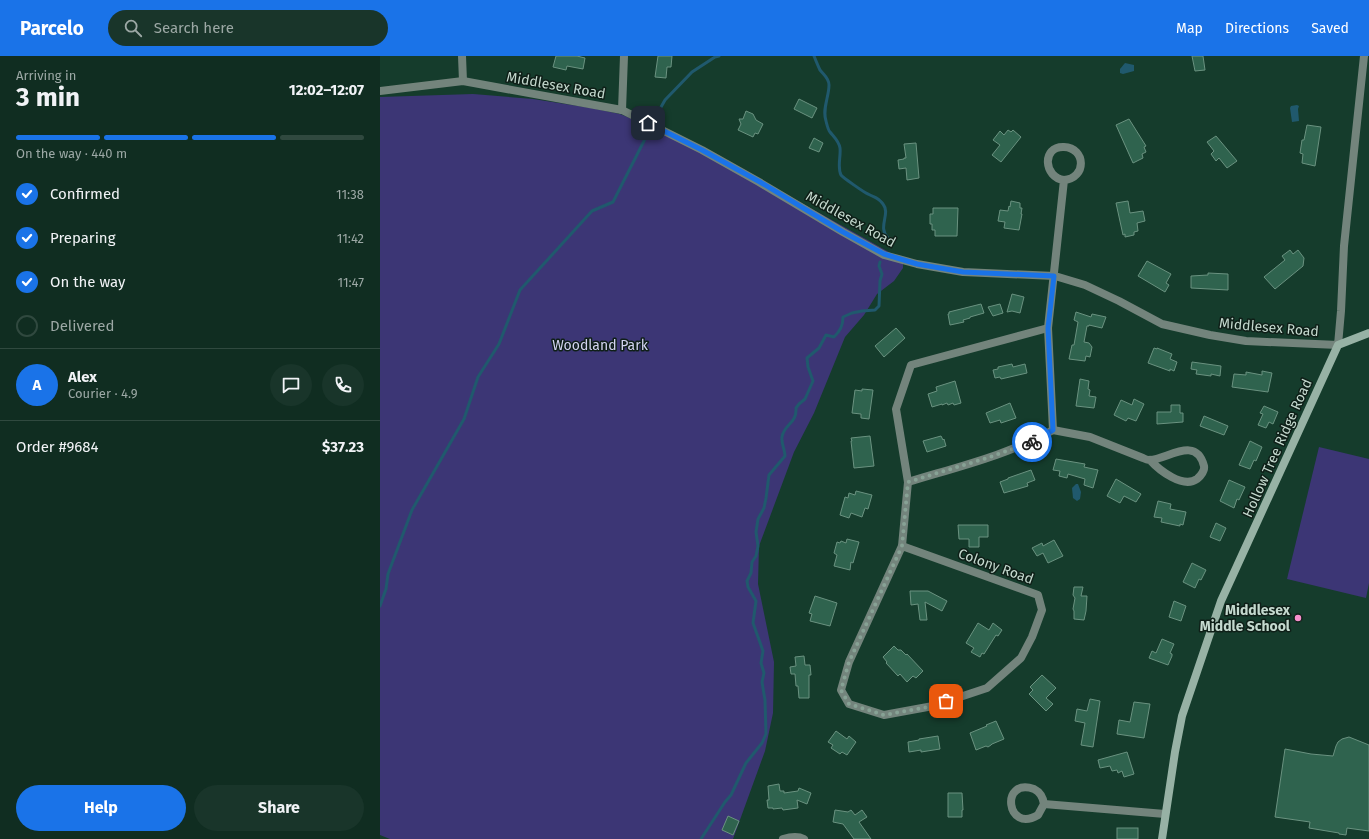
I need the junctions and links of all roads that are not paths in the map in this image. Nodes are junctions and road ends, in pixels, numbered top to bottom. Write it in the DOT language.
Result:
graph roads {
  1 [pos="462,56"];
  2 [pos="624,56"];
  3 [pos="1364,56"];
  4 [pos="463,81"];
  5 [pos="380,91"];
  6 [pos="622,110"];
  7 [pos="1064,180"];
  8 [pos="1054,276"];
  9 [pos="1048,328"];
  10 [pos="1369,333"];
  11 [pos="1338,345"];
  12 [pos="1053,430"];
  13 [pos="1150,460"];
  14 [pos="908,482"];
  15 [pos="902,546"];
  16 [pos="1044,804"];
  17 [pos="1165,814"];
  18 [pos="783,839"];
  19 [pos="804,839"];
  20 [pos="1162,839"];
  1 -- 4 [label="street"];
  2 -- 6 [label="street"];
  3 -- 11 [label="street, Hollow Tree Ridge Road"];
  4 -- 5 [label="street, Middlesex Road"];
  4 -- 6 [label="street, Middlesex Road"];
  6 -- 8 [label="street, Middlesex Road"];
  7 -- 7 [label="street"];
  7 -- 8 [label="street"];
  8 -- 9 [label="street"];
  8 -- 11 [label="street, Middlesex Road"];
  9 -- 12 [label="street"];
  9 -- 14 [label="street, Colony Road"];
  10 -- 11 [label="main road, Middlesex Road"];
  11 -- 17 [label="main road, Hollow Tree Ridge Road"];
  12 -- 13 [label="street"];
  12 -- 14 [label="street"];
  13 -- 13 [label="street"];
  14 -- 15 [label="street, Colony Road"];
  15 -- 15 [label="street, Colony Road"];
  16 -- 17 [label="street"];
  17 -- 20 [label="main road, Hollow Tree Ridge Road"];
  18 -- 19 [label="street"];
}
